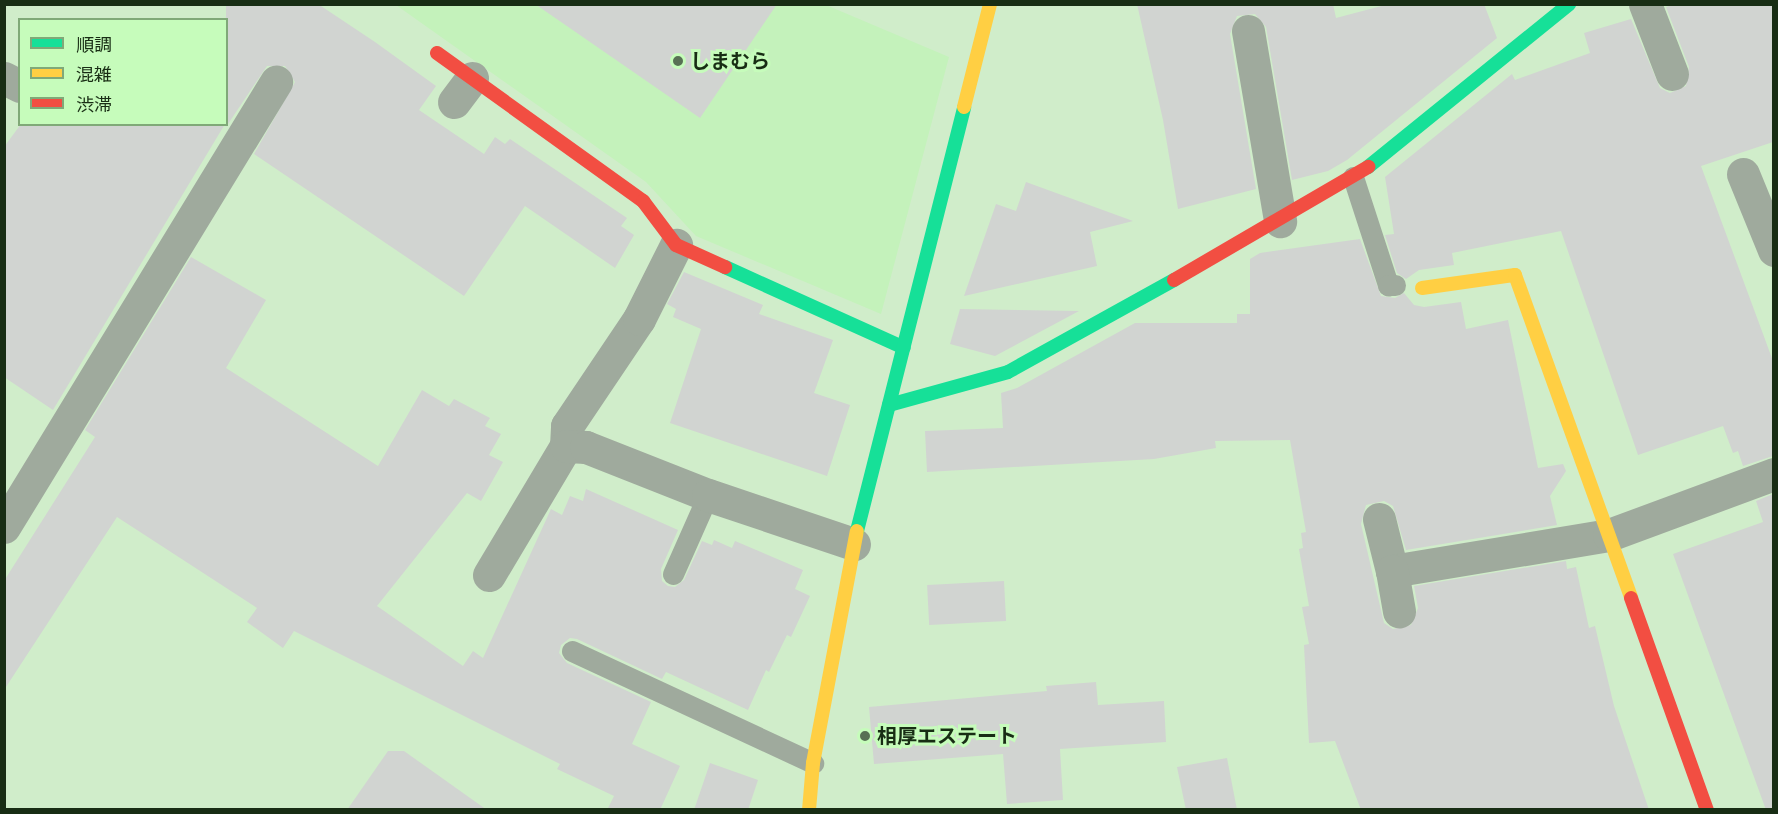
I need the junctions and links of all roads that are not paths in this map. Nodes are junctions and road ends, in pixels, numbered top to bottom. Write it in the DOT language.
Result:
graph roads {
  1 [pos="990,4"];
  2 [pos="1569,4"];
  3 [pos="1645,4"];
  4 [pos="1248,31"];
  5 [pos="437,53"];
  6 [pos="1672,74"];
  7 [pos="4,78"];
  8 [pos="276,82"];
  9 [pos="18,85"];
  10 [pos="1743,174"];
  11 [pos="1353,177"];
  12 [pos="1280,221"];
  13 [pos="676,245"];
  14 [pos="1773,250"];
  15 [pos="1395,285"];
  16 [pos="1422,288"];
  17 [pos="904,348"];
  18 [pos="889,405"];
  19 [pos="566,446"];
  20 [pos="1773,474"];
  21 [pos="708,495"];
  22 [pos="1379,519"];
  23 [pos="4,526"];
  24 [pos="1609,535"];
  25 [pos="854,544"];
  26 [pos="1392,571"];
  27 [pos="673,574"];
  28 [pos="489,575"];
  29 [pos="1399,611"];
  30 [pos="572,651"];
  31 [pos="813,763"];
  32 [pos="809,810"];
  33 [pos="1707,810"];
  1 -- 17 [label="street"];
  2 -- 11 [label="street"];
  3 -- 6 [label="street"];
  4 -- 12 [label="street"];
  5 -- 13 [label="street"];
  7 -- 9 [label="street"];
  8 -- 23 [label="street"];
  10 -- 14 [label="street"];
  11 -- 12 [label="street"];
  11 -- 15 [label="lane"];
  12 -- 18 [label="street"];
  13 -- 17 [label="street"];
  13 -- 19 [label="street"];
  16 -- 24 [label="street"];
  17 -- 18 [label="street"];
  18 -- 25 [label="street"];
  19 -- 21 [label="street"];
  19 -- 28 [label="street"];
  20 -- 24 [label="street"];
  21 -- 25 [label="street"];
  21 -- 27 [label="lane"];
  22 -- 26 [label="street"];
  24 -- 26 [label="street"];
  24 -- 33 [label="street"];
  25 -- 31 [label="street"];
  26 -- 29 [label="street"];
  30 -- 31 [label="lane"];
  31 -- 32 [label="street"];
}
